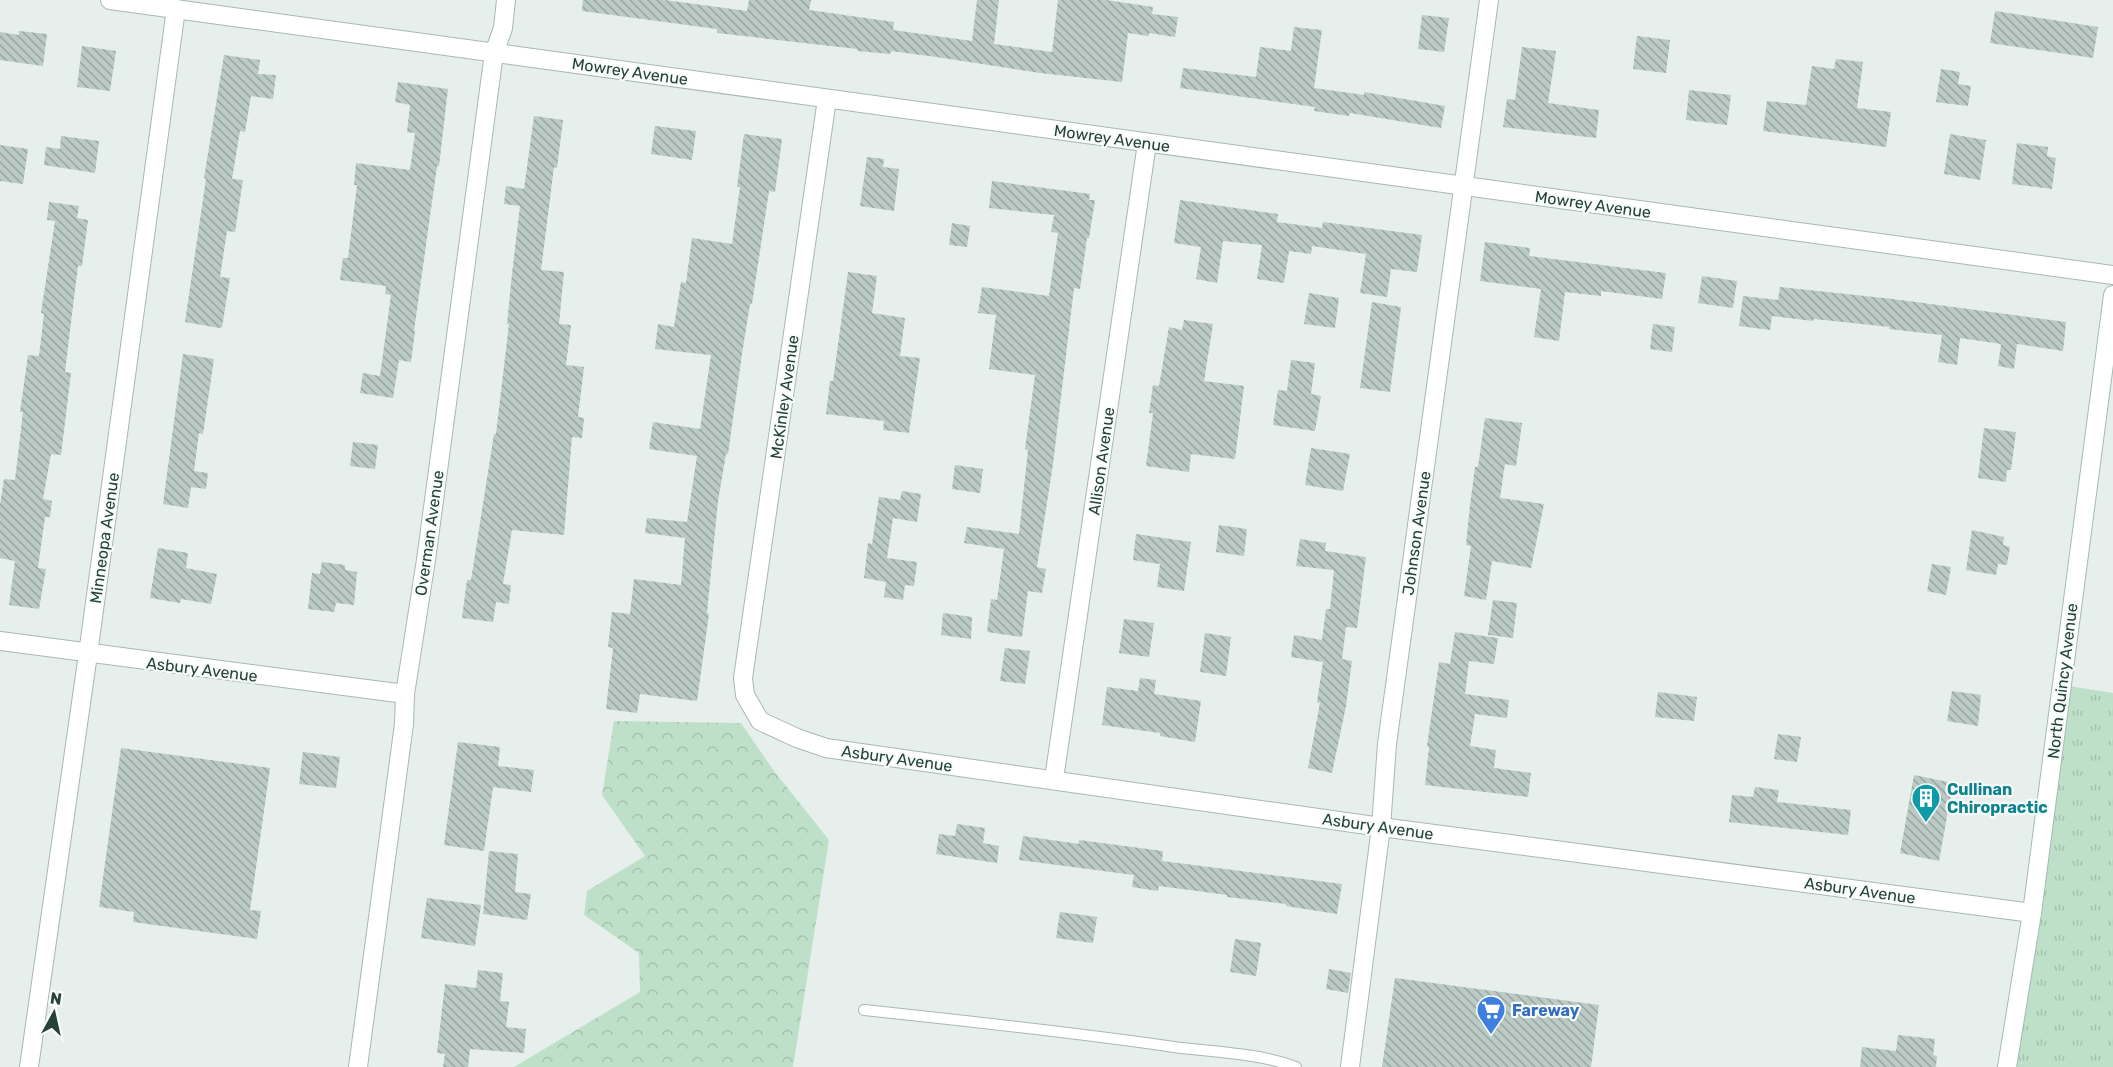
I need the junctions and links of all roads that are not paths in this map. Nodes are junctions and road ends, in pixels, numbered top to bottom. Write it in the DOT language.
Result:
graph roads {
  1 [pos="110,0"];
  2 [pos="506,0"];
  3 [pos="1489,0"];
  4 [pos="176,9"];
  5 [pos="494,53"];
  6 [pos="827,99"];
  7 [pos="1147,142"];
  8 [pos="1464,186"];
  9 [pos="2113,275"];
  10 [pos="2113,295"];
  11 [pos="0,641"];
  12 [pos="88,654"];
  13 [pos="405,694"];
  14 [pos="745,695"];
  15 [pos="1054,779"];
  16 [pos="1381,827"];
  17 [pos="2032,913"];
  18 [pos="864,1010"];
  19 [pos="29,1067"];
  20 [pos="358,1067"];
  21 [pos="1296,1067"];
  22 [pos="1350,1067"];
  23 [pos="2007,1067"];
  1 -- 4 [label="street, Mowrey Avenue"];
  2 -- 5 [label="street, Overman Avenue"];
  3 -- 8 [label="street, Johnson Avenue"];
  4 -- 5 [label="street, Mowrey Avenue"];
  4 -- 12 [label="street, Minneopa Avenue"];
  5 -- 6 [label="street, Mowrey Avenue"];
  5 -- 13 [label="street, Overman Avenue"];
  6 -- 7 [label="street, Mowrey Avenue"];
  6 -- 14 [label="street, McKinley Avenue"];
  7 -- 8 [label="street, Mowrey Avenue"];
  7 -- 15 [label="street, Allison Avenue"];
  8 -- 9 [label="street, Mowrey Avenue"];
  8 -- 16 [label="street, Johnson Avenue"];
  10 -- 17 [label="street, North Quincy Avenue"];
  11 -- 12 [label="street, Asbury Avenue"];
  12 -- 13 [label="street, Asbury Avenue"];
  12 -- 19 [label="street, Minneopa Avenue"];
  13 -- 20 [label="street, Overman Avenue"];
  14 -- 15 [label="street, Asbury Avenue"];
  15 -- 16 [label="street, Asbury Avenue"];
  16 -- 17 [label="street, Asbury Avenue"];
  16 -- 22 [label="street, Johnson Avenue"];
  17 -- 23 [label="street, North Quincy Avenue"];
  18 -- 21 [label="lane"];
}
